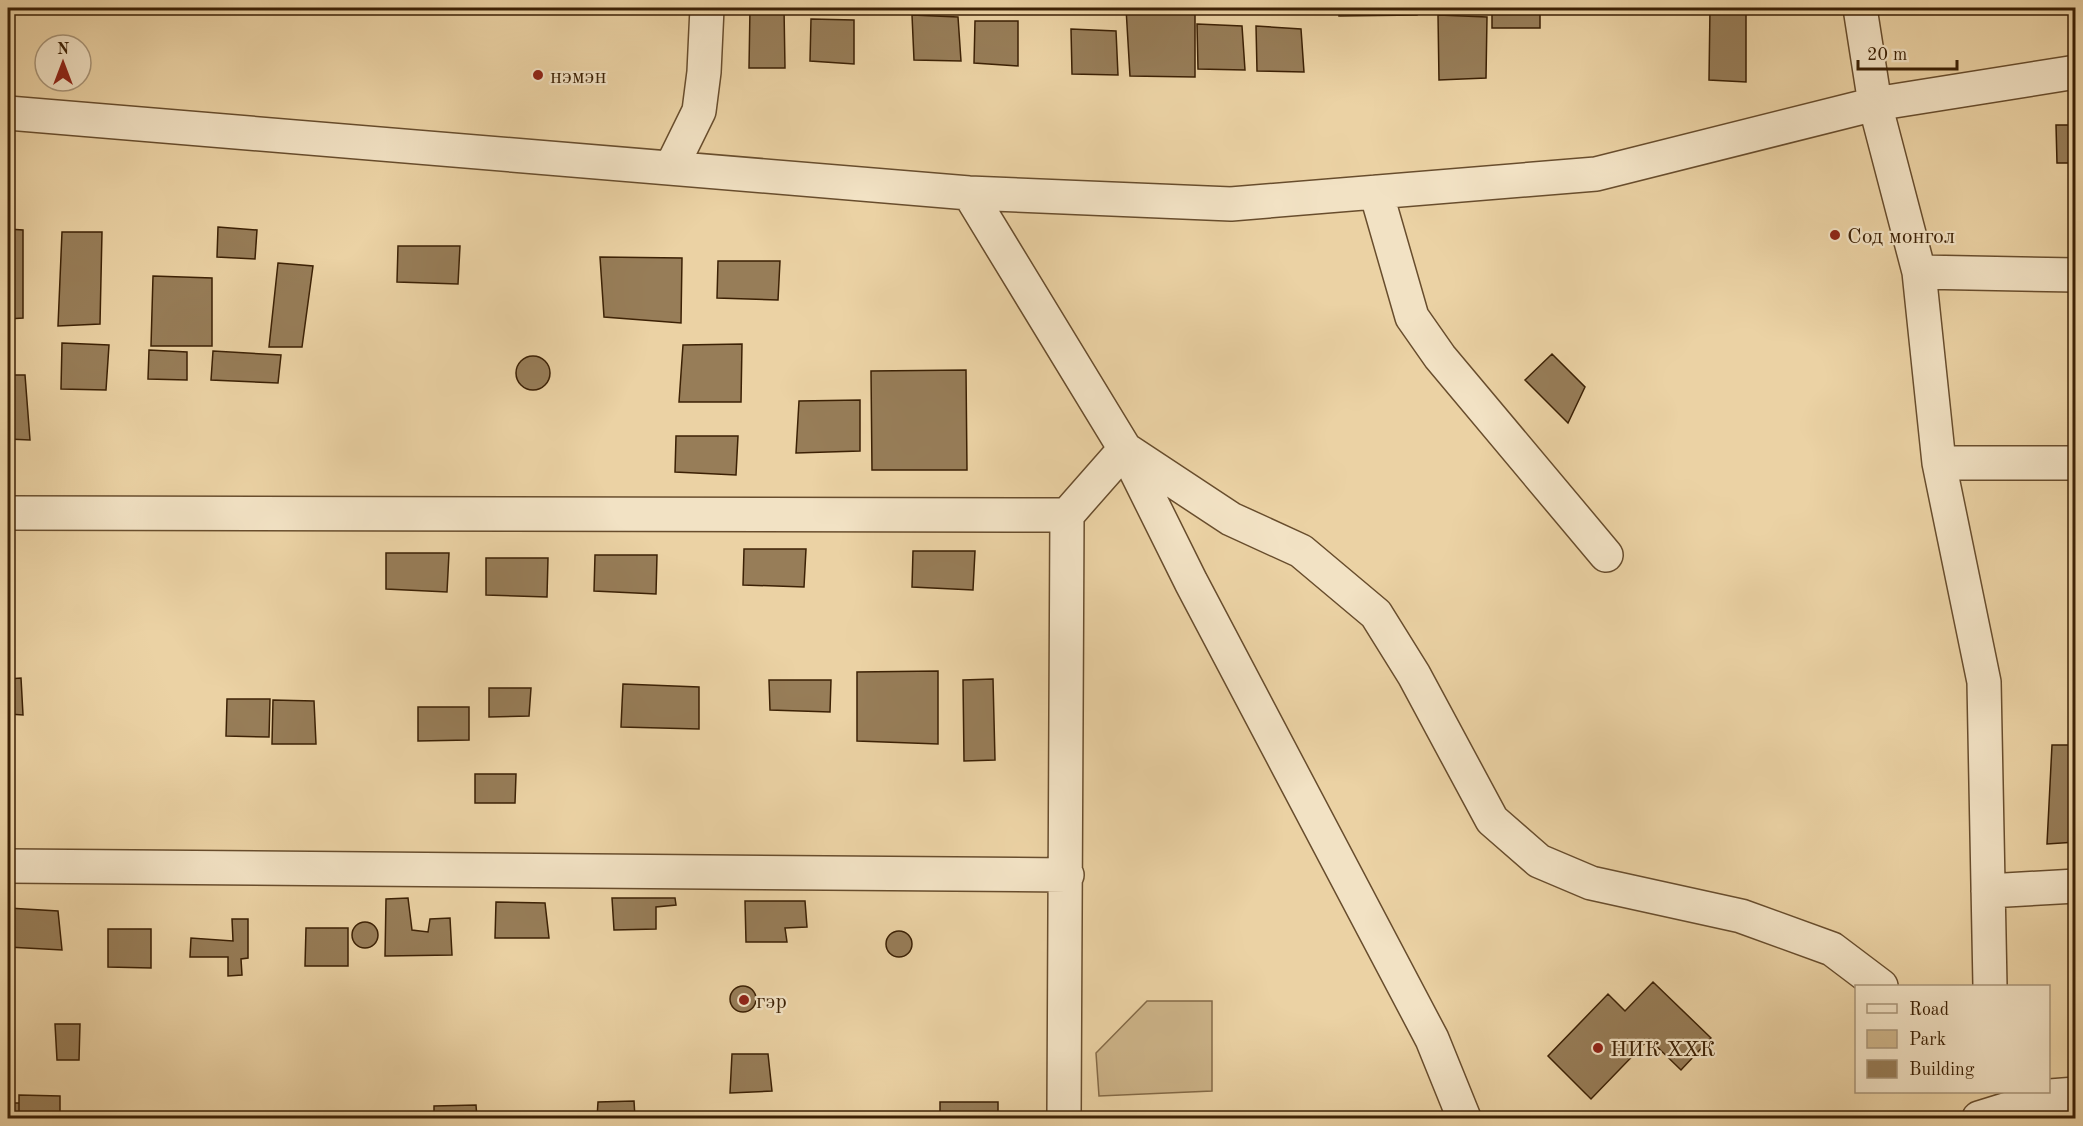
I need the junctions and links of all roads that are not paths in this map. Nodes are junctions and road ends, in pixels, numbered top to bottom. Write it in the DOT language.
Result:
graph roads {
  1 [pos="707,8"];
  2 [pos="1860,8"];
  3 [pos="2076,72"];
  4 [pos="1875,104"];
  5 [pos="8,113"];
  6 [pos="671,168"];
  7 [pos="1376,192"];
  8 [pos="969,193"];
  9 [pos="1919,272"];
  10 [pos="2076,275"];
  11 [pos="1125,449"];
  12 [pos="1939,463"];
  13 [pos="2076,463"];
  14 [pos="8,513"];
  15 [pos="1067,515"];
  16 [pos="1606,555"];
  17 [pos="8,866"];
  18 [pos="1066,875"];
  19 [pos="2076,886"];
  20 [pos="1988,891"];
  21 [pos="1878,985"];
  22 [pos="1990,985"];
  23 [pos="2055,1094"];
  24 [pos="1064,1119"];
  25 [pos="1464,1119"];
  26 [pos="1979,1119"];
  1 -- 6 [label="street"];
  2 -- 4 [label="street"];
  3 -- 4 [label="street"];
  4 -- 7 [label="street"];
  4 -- 9 [label="street"];
  5 -- 6 [label="street"];
  6 -- 8 [label="street"];
  7 -- 8 [label="street"];
  7 -- 16 [label="street"];
  8 -- 11 [label="street"];
  9 -- 10 [label="street"];
  9 -- 12 [label="street"];
  11 -- 15 [label="street"];
  11 -- 21 [label="street"];
  11 -- 25 [label="street"];
  12 -- 13 [label="street"];
  12 -- 20 [label="street"];
  14 -- 15 [label="street"];
  15 -- 18 [label="street"];
  17 -- 18 [label="street"];
  18 -- 24 [label="street"];
  19 -- 20 [label="street"];
  20 -- 22 [label="street"];
  23 -- 26 [label="street"];
}
